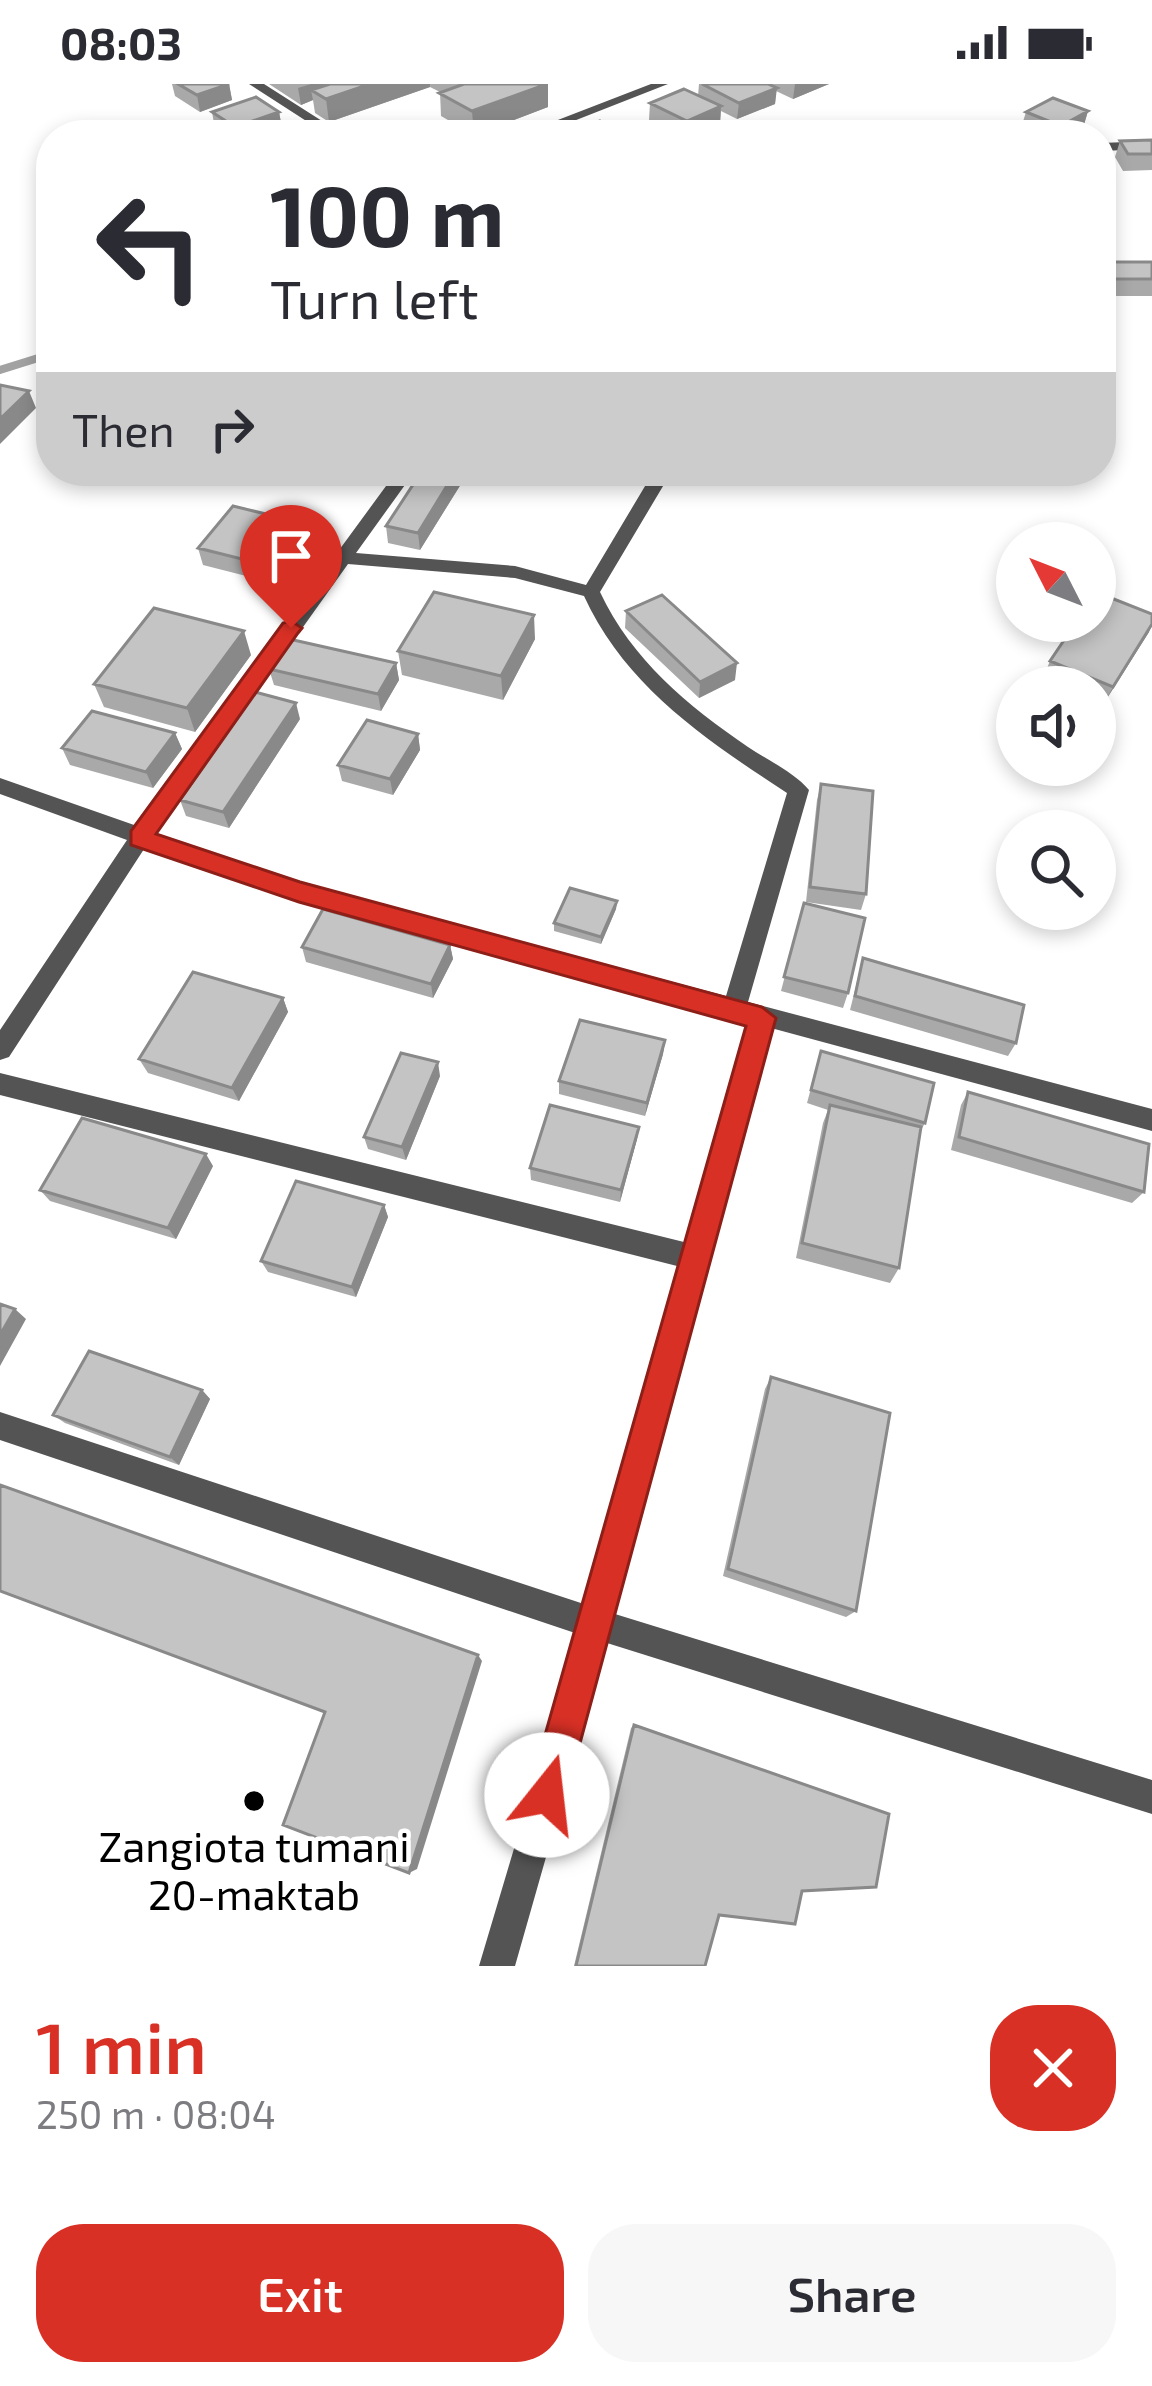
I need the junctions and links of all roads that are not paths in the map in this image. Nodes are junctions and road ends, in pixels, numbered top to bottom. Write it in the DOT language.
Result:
graph roads {
  1 [pos="255,84"];
  2 [pos="662,84"];
  3 [pos="313,120"];
  4 [pos="566,120"];
  5 [pos="1152,145"];
  6 [pos="1116,146"];
  7 [pos="395,486"];
  8 [pos="654,486"];
  9 [pos="341,558"];
  10 [pos="591,592"];
  11 [pos="0,786"];
  12 [pos="140,838"];
  13 [pos="748,1015"];
  14 [pos="0,1050"];
  15 [pos="0,1084"];
  16 [pos="1152,1120"];
  17 [pos="694,1257"];
  18 [pos="0,1426"];
  19 [pos="597,1624"];
  20 [pos="1152,1797"];
  21 [pos="497,1966"];
  1 -- 3 [label="street"];
  2 -- 4 [label="street"];
  5 -- 6 [label="street"];
  7 -- 9 [label="street"];
  8 -- 10 [label="street"];
  9 -- 10 [label="street"];
  9 -- 12 [label="street"];
  10 -- 13 [label="street"];
  11 -- 12 [label="street"];
  12 -- 13 [label="street"];
  12 -- 14 [label="street"];
  13 -- 16 [label="street"];
  13 -- 17 [label="street"];
  15 -- 17 [label="street"];
  17 -- 19 [label="street"];
  18 -- 19 [label="street"];
  19 -- 20 [label="street"];
  19 -- 21 [label="street"];
}
